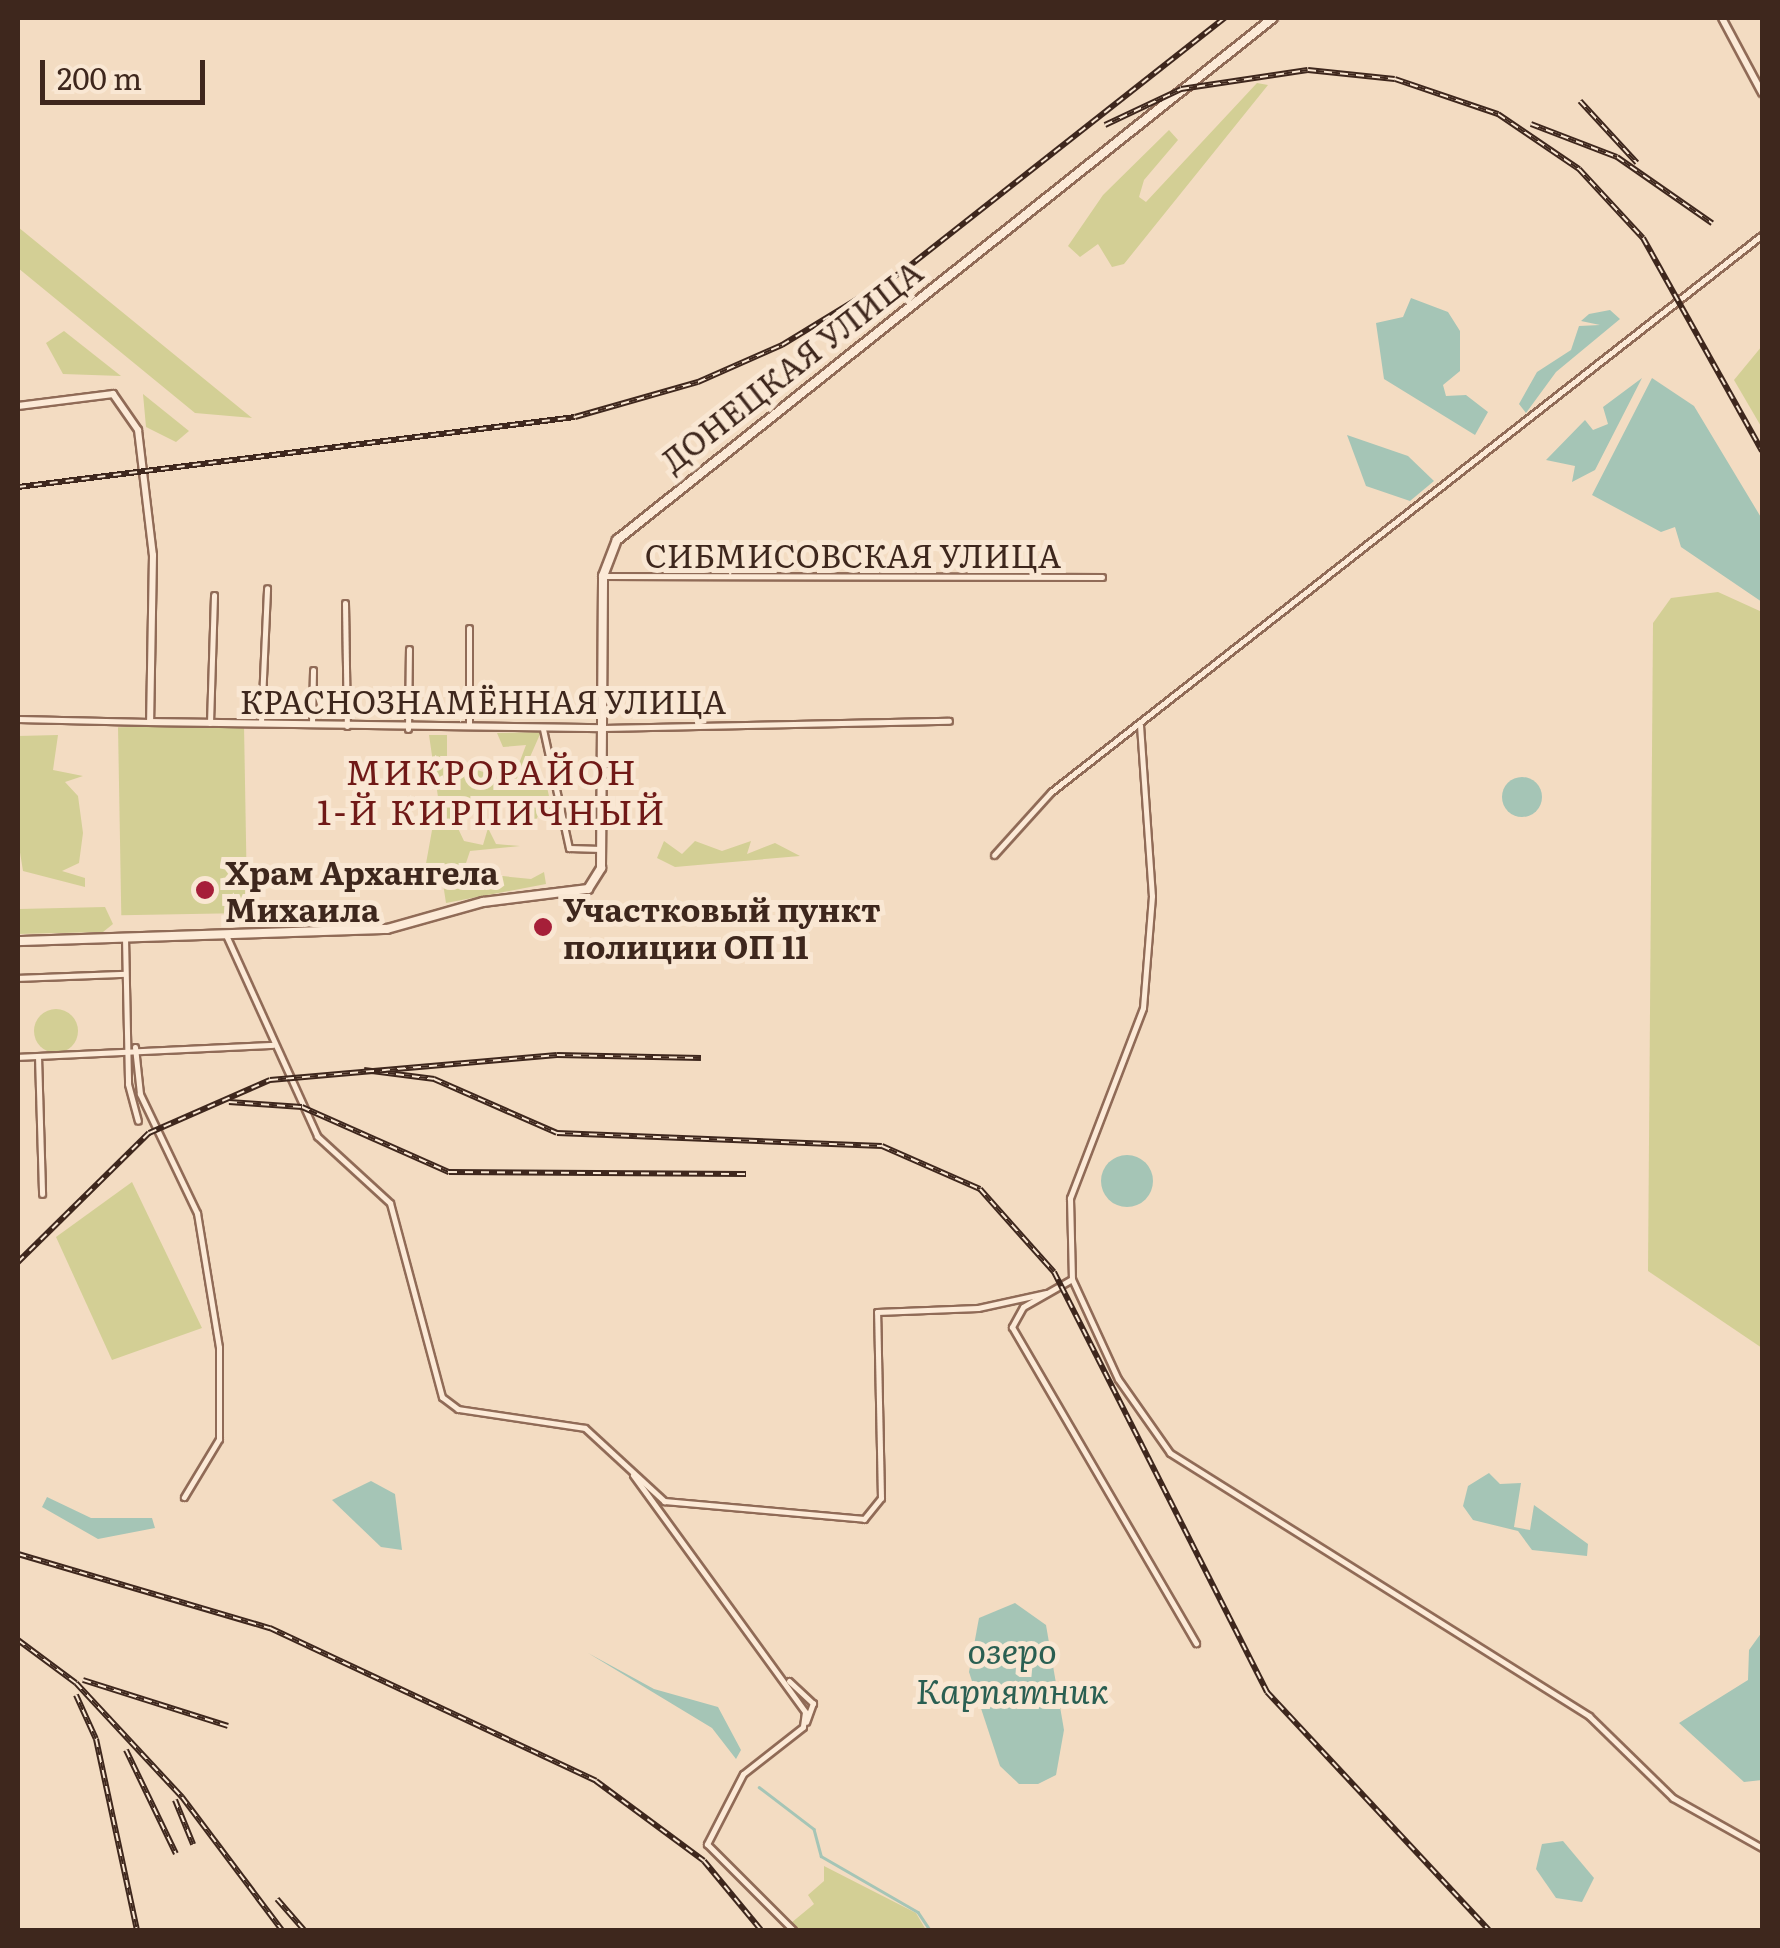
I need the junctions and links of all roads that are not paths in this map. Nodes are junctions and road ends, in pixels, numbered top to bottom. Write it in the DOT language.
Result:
graph roads {
  1 [pos="1274,18"];
  2 [pos="1722,18"];
  3 [pos="1762,92"];
  4 [pos="1762,235"];
  5 [pos="18,406"];
  6 [pos="603,576"];
  7 [pos="1102,577"];
  8 [pos="267,588"];
  9 [pos="214,595"];
  10 [pos="346,603"];
  11 [pos="470,628"];
  12 [pos="409,649"];
  13 [pos="313,670"];
  14 [pos="18,719"];
  15 [pos="150,722"];
  16 [pos="261,722"];
  17 [pos="312,722"];
  18 [pos="949,722"];
  19 [pos="210,723"];
  20 [pos="1140,725"];
  21 [pos="347,726"];
  22 [pos="543,728"];
  23 [pos="602,728"];
  24 [pos="408,729"];
  25 [pos="469,729"];
  26 [pos="601,849"];
  27 [pos="994,855"];
  28 [pos="225,932"];
  29 [pos="124,937"];
  30 [pos="18,941"];
  31 [pos="125,974"];
  32 [pos="18,978"];
  33 [pos="273,1045"];
  34 [pos="135,1047"];
  35 [pos="127,1051"];
  36 [pos="38,1056"];
  37 [pos="18,1057"];
  38 [pos="138,1120"];
  39 [pos="42,1194"];
  40 [pos="1072,1279"];
  41 [pos="1046,1293"];
  42 [pos="631,1472"];
  43 [pos="184,1497"];
  44 [pos="1196,1643"];
  45 [pos="787,1680"];
  46 [pos="806,1722"];
  47 [pos="1762,1848"];
  48 [pos="793,1930"];
  1 -- 6 [label="main road, ДОНЕЦКАЯ УЛИЦА"];
  2 -- 3 [label="street"];
  4 -- 20 [label="street"];
  5 -- 15 [label="street"];
  6 -- 7 [label="street, СИБМИСОВСКАЯ УЛИЦА"];
  6 -- 23 [label="main road, ДОНЕЦКАЯ УЛИЦА"];
  8 -- 16 [label="street"];
  9 -- 19 [label="street"];
  10 -- 21 [label="street"];
  11 -- 25 [label="street"];
  12 -- 24 [label="street"];
  13 -- 17 [label="street"];
  14 -- 15 [label="street, КРАСНОЗНАМЁННАЯ УЛИЦА"];
  15 -- 19 [label="street, КРАСНОЗНАМЁННАЯ УЛИЦА"];
  16 -- 17 [label="street, КРАСНОЗНАМЁННАЯ УЛИЦА"];
  16 -- 19 [label="street, КРАСНОЗНАМЁННАЯ УЛИЦА"];
  17 -- 21 [label="street, КРАСНОЗНАМЁННАЯ УЛИЦА"];
  18 -- 23 [label="street, КРАСНОЗНАМЁННАЯ УЛИЦА"];
  20 -- 27 [label="street"];
  20 -- 40 [label="street"];
  21 -- 24 [label="street, КРАСНОЗНАМЁННАЯ УЛИЦА"];
  22 -- 23 [label="street, КРАСНОЗНАМЁННАЯ УЛИЦА"];
  22 -- 25 [label="street, КРАСНОЗНАМЁННАЯ УЛИЦА"];
  22 -- 26 [label="street"];
  23 -- 26 [label="main road, ДОНЕЦКАЯ УЛИЦА"];
  24 -- 25 [label="street, КРАСНОЗНАМЁННАЯ УЛИЦА"];
  26 -- 28 [label="main road, ДОНЕЦКАЯ УЛИЦА"];
  28 -- 29 [label="main road"];
  28 -- 33 [label="street"];
  29 -- 30 [label="main road"];
  29 -- 31 [label="street"];
  31 -- 32 [label="street"];
  31 -- 35 [label="street"];
  33 -- 34 [label="street"];
  33 -- 42 [label="street"];
  34 -- 35 [label="street"];
  34 -- 43 [label="street"];
  35 -- 36 [label="street"];
  35 -- 38 [label="street"];
  36 -- 37 [label="street"];
  36 -- 39 [label="street"];
  40 -- 41 [label="street"];
  40 -- 47 [label="street"];
  41 -- 42 [label="street"];
  41 -- 44 [label="street"];
  42 -- 45 [label="street"];
  45 -- 46 [label="street"];
  45 -- 46 [label="street"];
  46 -- 48 [label="street"];
}
